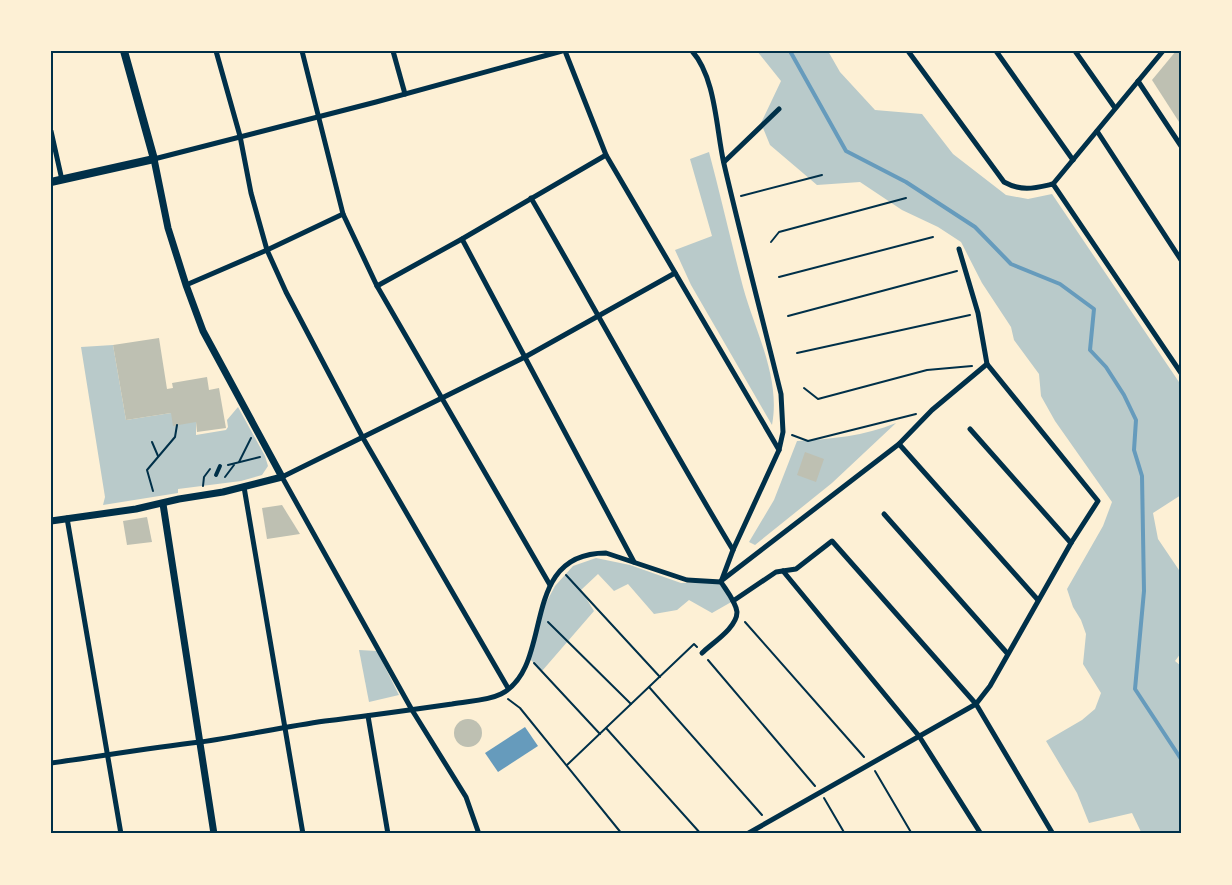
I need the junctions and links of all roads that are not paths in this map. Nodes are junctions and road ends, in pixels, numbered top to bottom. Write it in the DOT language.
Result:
graph roads {
  1 [pos="124,51"];
  2 [pos="216,51"];
  3 [pos="302,51"];
  4 [pos="393,51"];
  5 [pos="563,51"];
  6 [pos="692,51"];
  7 [pos="908,51"];
  8 [pos="996,51"];
  9 [pos="1075,51"];
  10 [pos="1163,51"];
  11 [pos="1138,81"];
  12 [pos="405,94"];
  13 [pos="1115,108"];
  14 [pos="779,109"];
  15 [pos="318,116"];
  16 [pos="51,131"];
  17 [pos="1097,131"];
  18 [pos="240,136"];
  19 [pos="1181,146"];
  20 [pos="606,155"];
  21 [pos="154,159"];
  22 [pos="1073,160"];
  23 [pos="724,162"];
  24 [pos="62,180"];
  25 [pos="51,182"];
  26 [pos="1053,184"];
  27 [pos="531,198"];
  28 [pos="343,213"];
  29 [pos="462,239"];
  30 [pos="959,249"];
  31 [pos="267,250"];
  32 [pos="1181,260"];
  33 [pos="675,273"];
  34 [pos="186,285"];
  35 [pos="377,286"];
  36 [pos="599,316"];
  37 [pos="525,357"];
  38 [pos="987,364"];
  39 [pos="1181,373"];
  40 [pos="441,397"];
  41 [pos="970,429"];
  42 [pos="363,438"];
  43 [pos="899,444"];
  44 [pos="779,450"];
  45 [pos="220,466"];
  46 [pos="216,475"];
  47 [pos="282,477"];
  48 [pos="244,487"];
  49 [pos="163,504"];
  50 [pos="884,514"];
  51 [pos="67,518"];
  52 [pos="51,521"];
  53 [pos="1071,543"];
  54 [pos="733,550"];
  55 [pos="634,562"];
  56 [pos="783,571"];
  57 [pos="721,582"];
  58 [pos="550,585"];
  59 [pos="1038,600"];
  60 [pos="733,602"];
  61 [pos="702,653"];
  62 [pos="1007,653"];
  63 [pos="508,688"];
  64 [pos="976,704"];
  65 [pos="412,710"];
  66 [pos="369,716"];
  67 [pos="285,726"];
  68 [pos="919,736"];
  69 [pos="200,741"];
  70 [pos="108,755"];
  71 [pos="51,764"];
  72 [pos="121,834"];
  73 [pos="214,834"];
  74 [pos="303,834"];
  75 [pos="388,834"];
  76 [pos="479,834"];
  77 [pos="747,834"];
  78 [pos="981,834"];
  79 [pos="1053,834"];
  1 -- 21 [label="main road"];
  2 -- 18 [label="street"];
  3 -- 15 [label="street"];
  4 -- 12 [label="street"];
  5 -- 12 [label="street"];
  5 -- 20 [label="street"];
  6 -- 23 [label="street"];
  7 -- 26 [label="street"];
  8 -- 22 [label="street"];
  9 -- 13 [label="street"];
  10 -- 11 [label="street"];
  11 -- 13 [label="street"];
  11 -- 19 [label="street"];
  12 -- 15 [label="street"];
  13 -- 17 [label="street"];
  14 -- 23 [label="street"];
  15 -- 18 [label="street"];
  15 -- 28 [label="street"];
  16 -- 24 [label="street"];
  17 -- 22 [label="street"];
  17 -- 32 [label="street"];
  18 -- 21 [label="street"];
  18 -- 31 [label="street"];
  20 -- 27 [label="street"];
  20 -- 33 [label="street"];
  21 -- 24 [label="main road"];
  21 -- 34 [label="street"];
  22 -- 26 [label="street"];
  23 -- 44 [label="street"];
  24 -- 25 [label="main road"];
  26 -- 39 [label="street"];
  27 -- 29 [label="street"];
  27 -- 36 [label="street"];
  28 -- 31 [label="street"];
  28 -- 35 [label="street"];
  29 -- 35 [label="street"];
  29 -- 37 [label="street"];
  30 -- 38 [label="street"];
  31 -- 34 [label="street"];
  31 -- 42 [label="street"];
  33 -- 36 [label="street"];
  33 -- 44 [label="street"];
  34 -- 47 [label="street"];
  35 -- 40 [label="street"];
  36 -- 37 [label="street"];
  36 -- 54 [label="street"];
  37 -- 40 [label="street"];
  37 -- 55 [label="street"];
  38 -- 43 [label="street"];
  38 -- 53 [label="street"];
  40 -- 42 [label="street"];
  40 -- 58 [label="street"];
  41 -- 53 [label="street"];
  42 -- 47 [label="street"];
  42 -- 63 [label="street"];
  43 -- 57 [label="street"];
  43 -- 59 [label="street"];
  44 -- 54 [label="street"];
  45 -- 46 [label="street"];
  47 -- 48 [label="street"];
  47 -- 65 [label="street"];
  48 -- 49 [label="street"];
  48 -- 67 [label="street"];
  49 -- 51 [label="street"];
  49 -- 69 [label="street"];
  50 -- 62 [label="street"];
  51 -- 52 [label="street"];
  51 -- 70 [label="street"];
  53 -- 59 [label="street"];
  54 -- 57 [label="street"];
  55 -- 57 [label="street"];
  55 -- 58 [label="street"];
  56 -- 60 [label="street"];
  56 -- 64 [label="street"];
  56 -- 68 [label="street"];
  57 -- 60 [label="street"];
  58 -- 63 [label="street"];
  59 -- 62 [label="street"];
  60 -- 61 [label="street"];
  62 -- 64 [label="street"];
  63 -- 65 [label="street"];
  64 -- 68 [label="street"];
  64 -- 79 [label="street"];
  65 -- 66 [label="street"];
  65 -- 76 [label="street"];
  66 -- 67 [label="street"];
  66 -- 75 [label="street"];
  67 -- 69 [label="street"];
  67 -- 74 [label="street"];
  68 -- 77 [label="street"];
  68 -- 78 [label="street"];
  69 -- 70 [label="street"];
  69 -- 73 [label="street"];
  70 -- 71 [label="street"];
  70 -- 72 [label="street"];
}
